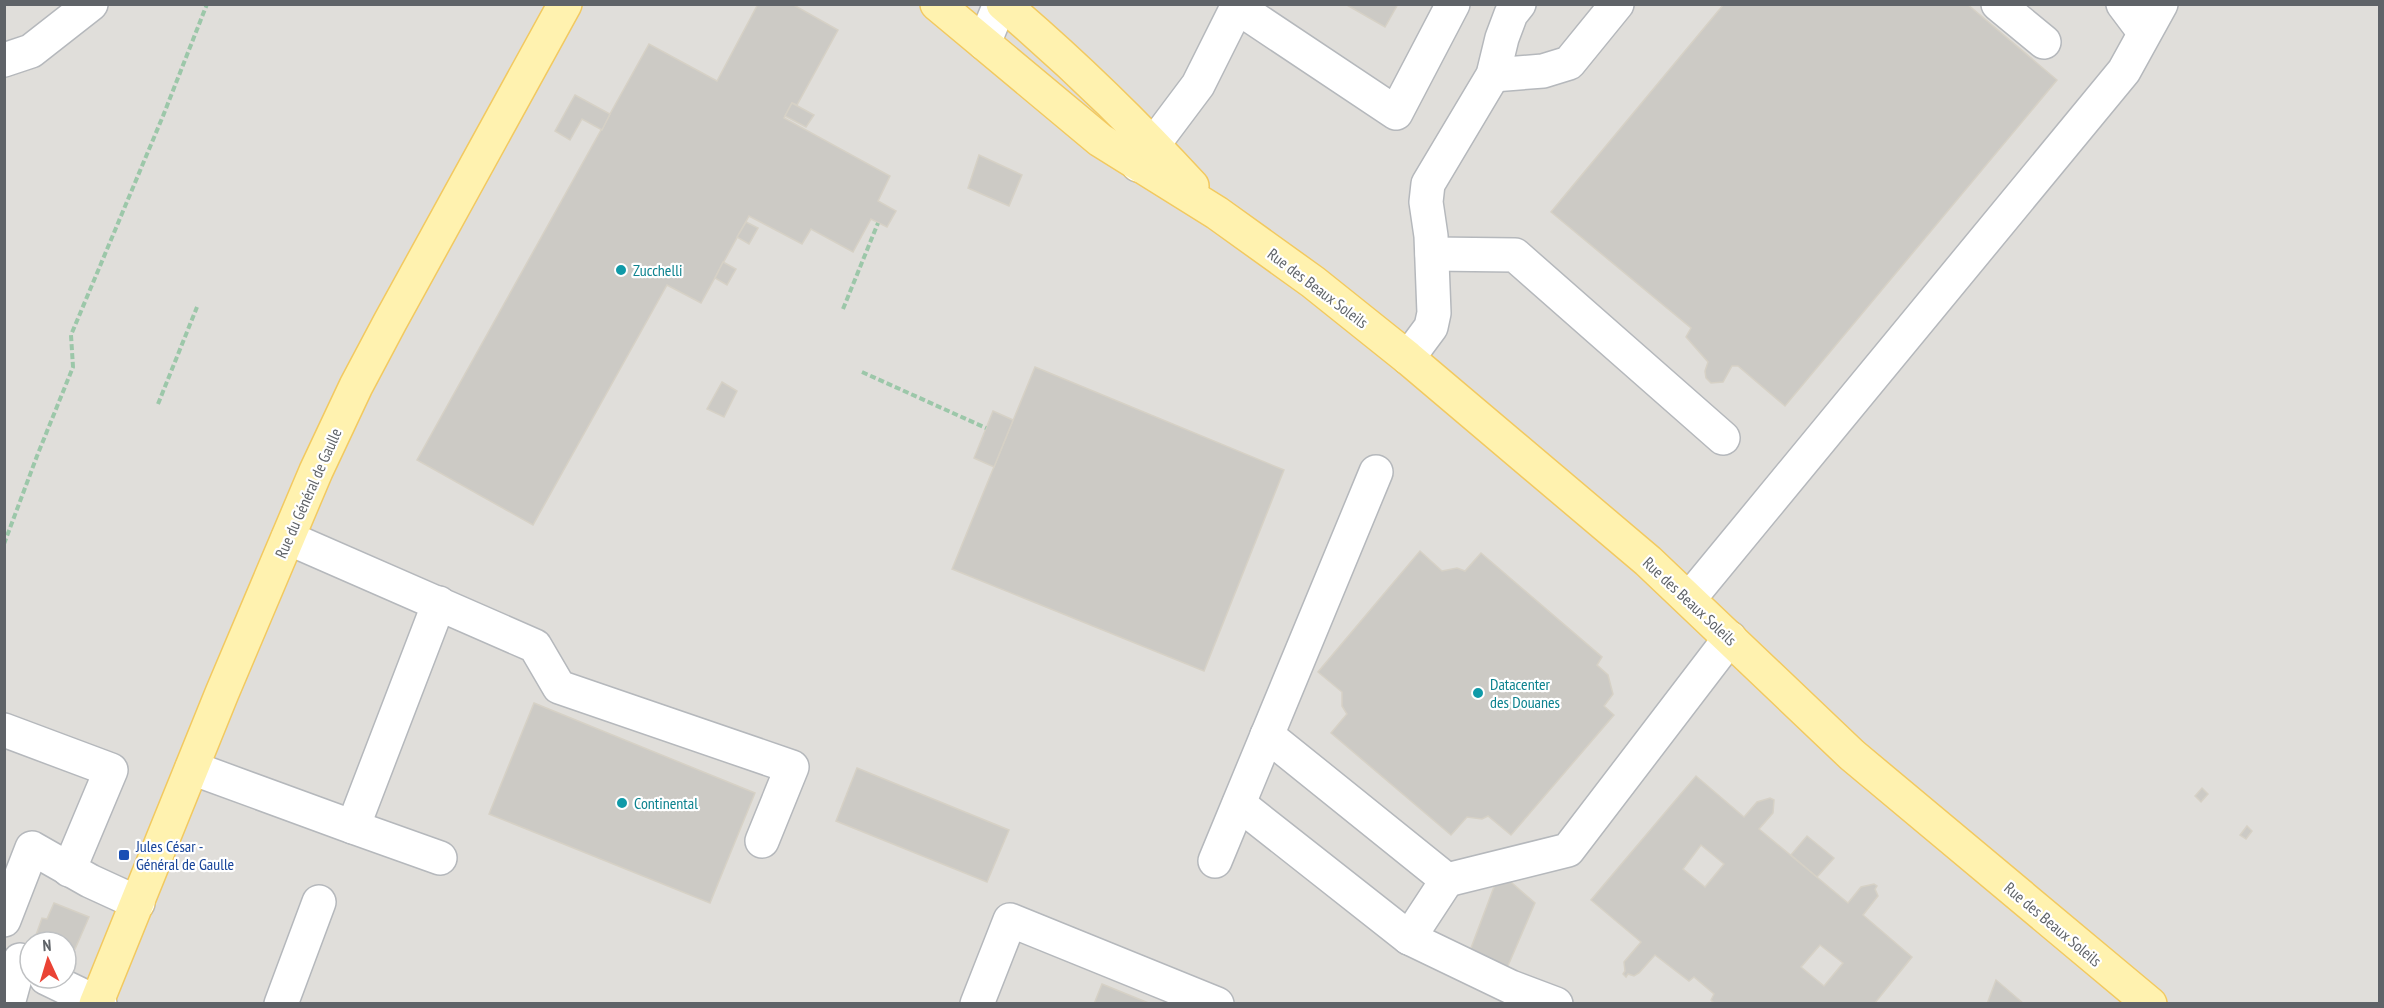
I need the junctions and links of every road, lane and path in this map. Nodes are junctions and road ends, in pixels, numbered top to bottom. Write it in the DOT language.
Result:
graph roads {
  1 [pos="90,4"];
  2 [pos="207,4"];
  3 [pos="565,4"];
  4 [pos="937,4"];
  5 [pos="1002,4"];
  6 [pos="1453,4"];
  7 [pos="1519,4"];
  8 [pos="1617,4"];
  9 [pos="1998,4"];
  10 [pos="2123,4"];
  11 [pos="2161,4"];
  12 [pos="1235,6"];
  13 [pos="2144,32"];
  14 [pos="2044,42"];
  15 [pos="984,43"];
  16 [pos="4,60"];
  17 [pos="1493,75"];
  18 [pos="1145,154"];
  19 [pos="878,223"];
  20 [pos="1432,254"];
  21 [pos="197,307"];
  22 [pos="843,309"];
  23 [pos="1408,358"];
  24 [pos="862,372"];
  25 [pos="158,404"];
  26 [pos="986,428"];
  27 [pos="1724,438"];
  28 [pos="1376,472"];
  29 [pos="288,538"];
  30 [pos="4,544"];
  31 [pos="1689,599"];
  32 [pos="440,603"];
  33 [pos="1730,638"];
  34 [pos="4,730"];
  35 [pos="1267,735"];
  36 [pos="192,768"];
  37 [pos="1239,804"];
  38 [pos="353,827"];
  39 [pos="762,841"];
  40 [pos="440,858"];
  41 [pos="1215,861"];
  42 [pos="69,870"];
  43 [pos="1447,880"];
  44 [pos="319,902"];
  45 [pos="138,903"];
  46 [pos="4,920"];
  47 [pos="1409,938"];
  48 [pos="18,980"];
  49 [pos="74,990"];
  50 [pos="98,1003"];
  51 [pos="8,1004"];
  52 [pos="281,1004"];
  53 [pos="977,1004"];
  54 [pos="1217,1004"];
  55 [pos="1556,1004"];
  56 [pos="2150,1004"];
  1 -- 16 [label="lane"];
  2 -- 30 [label="path"];
  3 -- 29 [label="main road, Rue du Général de Gaulle"];
  4 -- 15 [label="main road, Rue des Beaux Soleils"];
  5 -- 15 [label="lane"];
  5 -- 18 [label="main road, Rue des Beaux Soleils"];
  6 -- 12 [label="lane"];
  7 -- 17 [label="lane"];
  8 -- 17 [label="lane"];
  9 -- 14 [label="lane"];
  10 -- 13 [label="lane"];
  11 -- 13 [label="lane"];
  12 -- 18 [label="lane"];
  13 -- 31 [label="lane"];
  15 -- 18 [label="main road, Rue des Beaux Soleils"];
  17 -- 20 [label="lane"];
  18 -- 23 [label="main road, Rue des Beaux Soleils"];
  19 -- 22 [label="path"];
  20 -- 23 [label="lane"];
  20 -- 27 [label="lane"];
  21 -- 25 [label="path"];
  23 -- 31 [label="main road, Rue des Beaux Soleils"];
  24 -- 26 [label="path"];
  28 -- 35 [label="lane"];
  29 -- 32 [label="lane"];
  29 -- 36 [label="main road, Rue du Général de Gaulle"];
  31 -- 33 [label="main road, Rue des Beaux Soleils"];
  32 -- 38 [label="lane"];
  32 -- 39 [label="lane"];
  33 -- 43 [label="lane"];
  33 -- 56 [label="main road, Rue des Beaux Soleils"];
  34 -- 42 [label="lane"];
  35 -- 37 [label="lane"];
  35 -- 43 [label="lane"];
  36 -- 38 [label="lane"];
  36 -- 45 [label="main road, Rue du Général de Gaulle"];
  37 -- 41 [label="lane"];
  37 -- 47 [label="lane"];
  38 -- 40 [label="lane"];
  42 -- 45 [label="lane"];
  42 -- 46 [label="lane"];
  43 -- 47 [label="lane"];
  44 -- 52 [label="lane"];
  45 -- 50 [label="main road, Rue du Général de Gaulle"];
  47 -- 55 [label="lane"];
  48 -- 51 [label="lane"];
  49 -- 50 [label="lane"];
  53 -- 54 [label="lane"];
}
